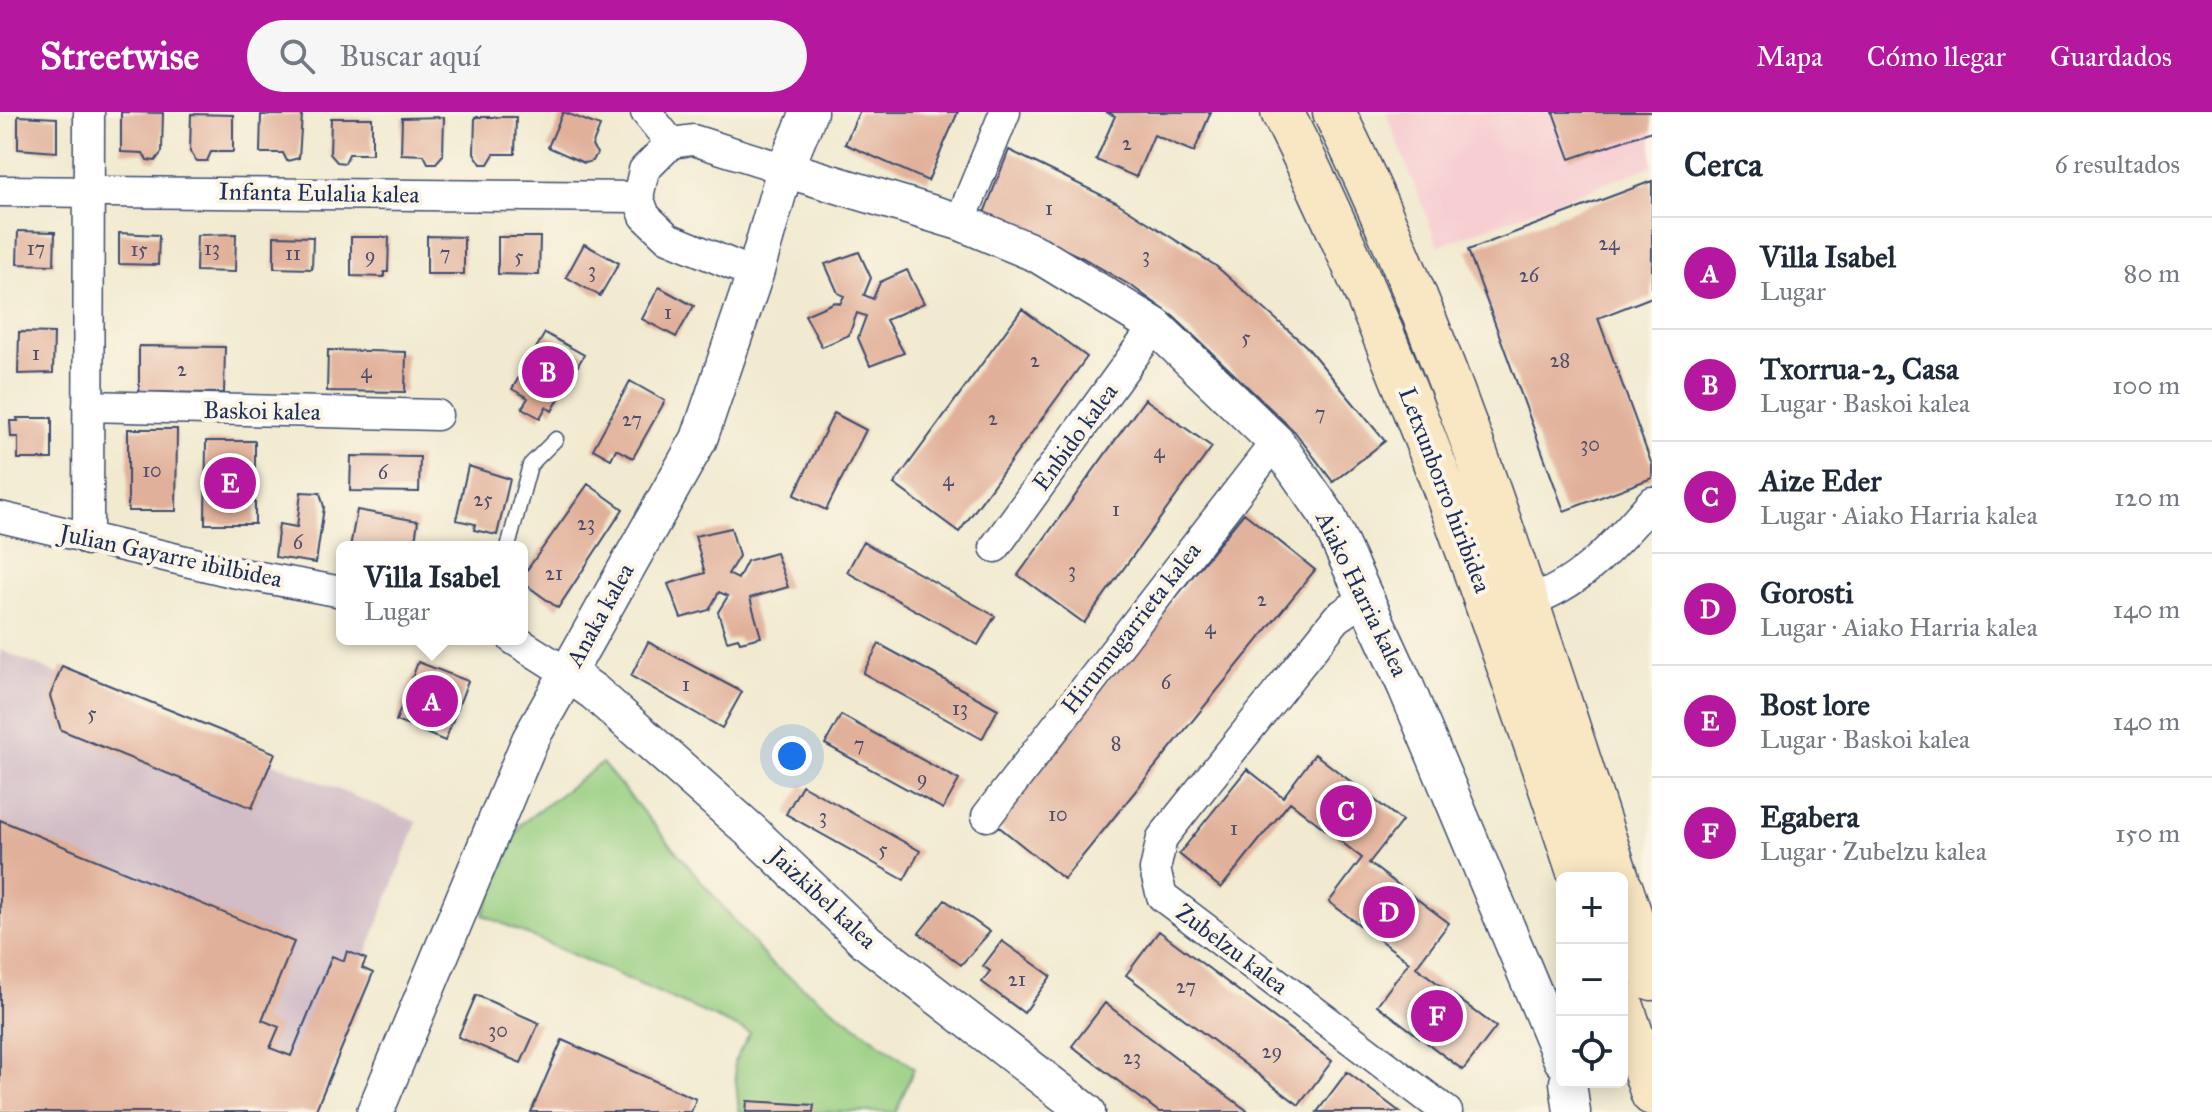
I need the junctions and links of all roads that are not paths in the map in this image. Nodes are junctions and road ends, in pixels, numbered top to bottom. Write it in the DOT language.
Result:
graph roads {
  1 [pos="89,112"];
  2 [pos="646,112"];
  3 [pos="809,112"];
  4 [pos="1005,112"];
  5 [pos="1282,112"];
  6 [pos="1334,112"];
  7 [pos="671,143"];
  8 [pos="785,169"];
  9 [pos="641,183"];
  10 [pos="0,191"];
  11 [pos="87,191"];
  12 [pos="960,222"];
  13 [pos="755,274"];
  14 [pos="1155,326"];
  15 [pos="88,406"];
  16 [pos="437,415"];
  17 [pos="556,439"];
  18 [pos="1276,442"];
  19 [pos="1652,502"];
  20 [pos="0,517"];
  21 [pos="88,540"];
  22 [pos="510,541"];
  23 [pos="995,547"];
  24 [pos="336,591"];
  25 [pos="1365,599"];
  26 [pos="1527,602"];
  27 [pos="523,645"];
  28 [pos="567,673"];
  29 [pos="987,816"];
  30 [pos="1578,872"];
  31 [pos="1616,872"];
  32 [pos="1628,907"];
  33 [pos="1652,979"];
  34 [pos="1626,1016"];
  35 [pos="1556,1046"];
  36 [pos="1569,1088"];
  37 [pos="1652,1094"];
  38 [pos="375,1112"];
  39 [pos="1087,1112"];
  40 [pos="1447,1112"];
  41 [pos="1572,1112"];
  1 -- 11 [label="street"];
  2 -- 7 [label="street"];
  3 -- 8 [label="street, Anaka kalea"];
  4 -- 12 [label="street"];
  5 -- 30 [label="main road, Letxunborro hiribidea"];
  6 -- 26 [label="main road, Letxunborro hiribidea"];
  7 -- 8 [label="street"];
  7 -- 9 [label="street"];
  8 -- 12 [label="street, Aiako Harria kalea"];
  8 -- 13 [label="street, Anaka kalea"];
  9 -- 11 [label="street, Infanta Eulalia kalea"];
  9 -- 13 [label="street"];
  10 -- 11 [label="street, Infanta Eulalia kalea"];
  11 -- 15 [label="street"];
  12 -- 14 [label="street, Aiako Harria kalea"];
  13 -- 28 [label="street, Anaka kalea"];
  14 -- 18 [label="street, Aiako Harria kalea"];
  14 -- 23 [label="street, Enbido kalea"];
  15 -- 16 [label="street, Baskoi kalea"];
  15 -- 21 [label="street"];
  17 -- 22 [label="lane"];
  18 -- 25 [label="street, Aiako Harria kalea"];
  18 -- 29 [label="street, Hirumugarrieta kalea"];
  19 -- 26 [label="street"];
  20 -- 21 [label="street, Julian Gayarre ibilbidea"];
  21 -- 24 [label="street, Julian Gayarre ibilbidea"];
  25 -- 35 [label="street, Aiako Harria kalea"];
  25 -- 40 [label="street, Zubelzu kalea"];
  26 -- 31 [label="main road, Letxunborro hiribidea"];
  27 -- 28 [label="street"];
  28 -- 38 [label="street, Anaka kalea"];
  28 -- 39 [label="street, Jaizkibel kalea"];
  32 -- 33 [label="main road"];
  34 -- 37 [label="main road"];
  36 -- 41 [label="street"];
}
